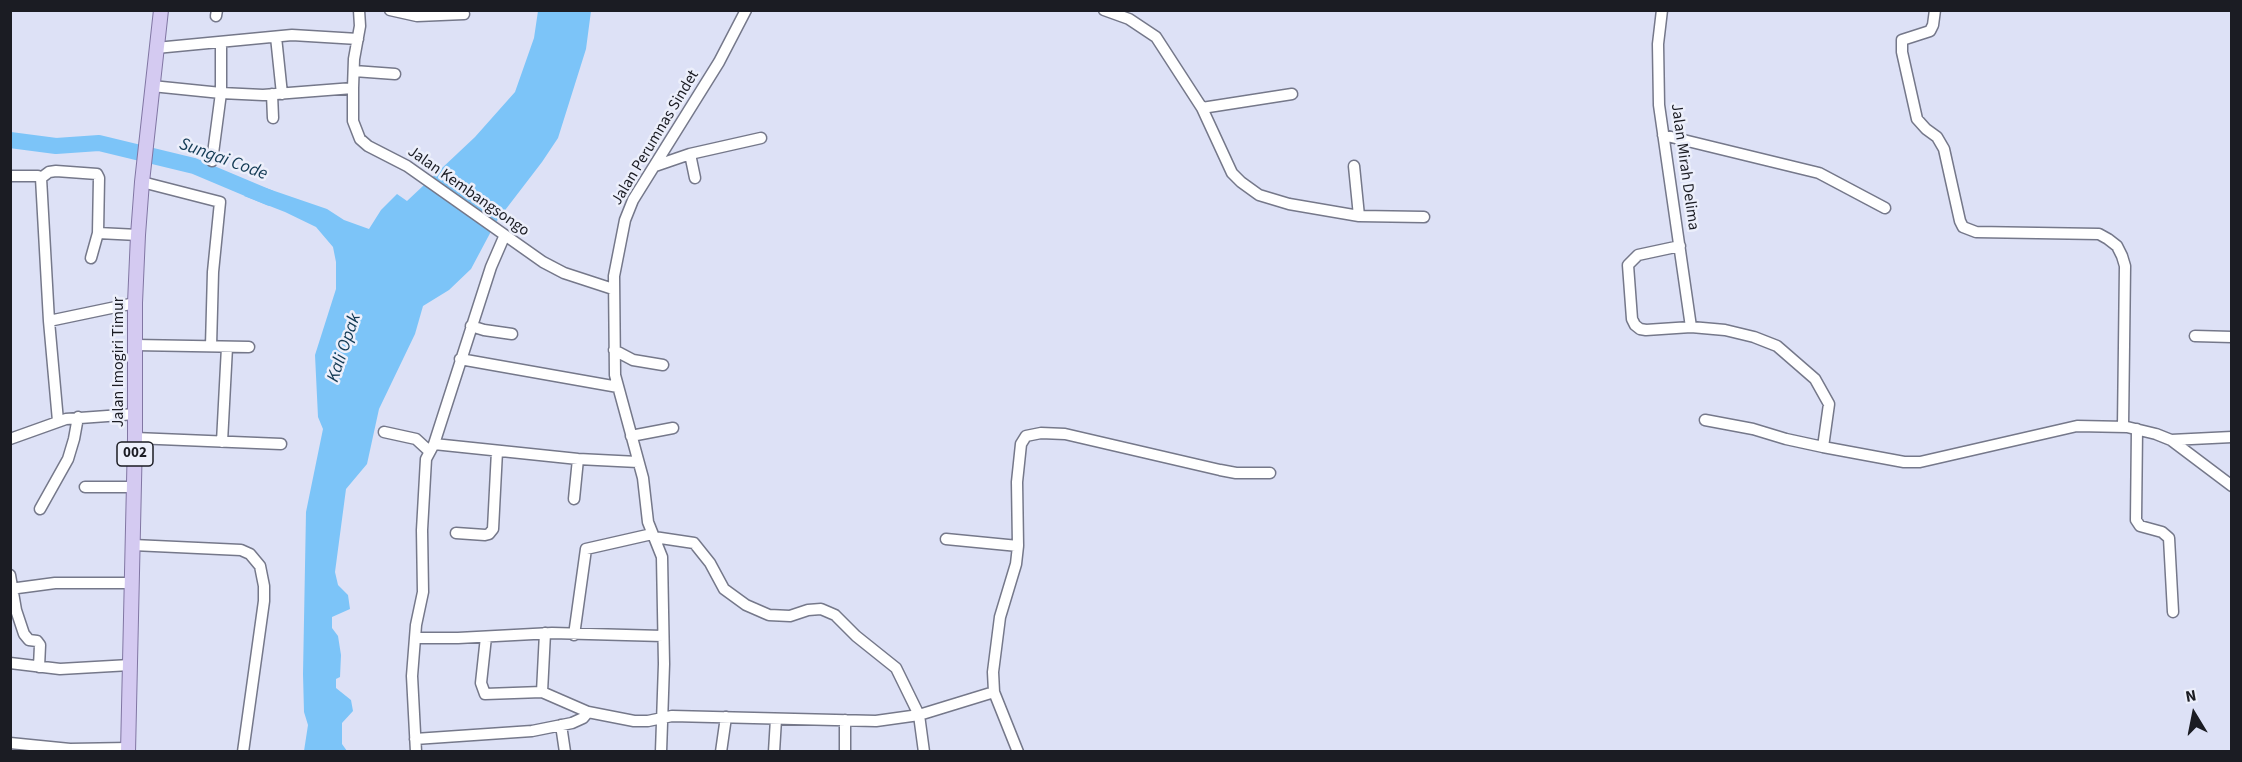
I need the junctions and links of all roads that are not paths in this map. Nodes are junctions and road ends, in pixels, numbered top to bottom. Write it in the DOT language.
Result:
graph roads {
  1 [pos="161,10"];
  2 [pos="359,10"];
  3 [pos="390,10"];
  4 [pos="746,10"];
  5 [pos="1104,10"];
  6 [pos="1662,10"];
  7 [pos="1935,10"];
  8 [pos="409,12"];
  9 [pos="464,14"];
  10 [pos="276,37"];
  11 [pos="358,39"];
  12 [pos="221,43"];
  13 [pos="156,48"];
  14 [pos="354,71"];
  15 [pos="395,74"];
  16 [pos="152,86"];
  17 [pos="353,88"];
  18 [pos="220,93"];
  19 [pos="277,94"];
  20 [pos="1292,94"];
  21 [pos="1202,108"];
  22 [pos="273,118"];
  23 [pos="1663,135"];
  24 [pos="761,138"];
  25 [pos="690,154"];
  26 [pos="213,161"];
  27 [pos="655,166"];
  28 [pos="1354,166"];
  29 [pos="10,176"];
  30 [pos="41,178"];
  31 [pos="695,178"];
  32 [pos="142,182"];
  33 [pos="1885,208"];
  34 [pos="1359,216"];
  35 [pos="1424,217"];
  36 [pos="98,233"];
  37 [pos="138,235"];
  38 [pos="503,236"];
  39 [pos="1680,246"];
  40 [pos="91,258"];
  41 [pos="614,289"];
  42 [pos="135,303"];
  43 [pos="49,321"];
  44 [pos="471,326"];
  45 [pos="1691,327"];
  46 [pos="512,334"];
  47 [pos="2195,336"];
  48 [pos="2232,337"];
  49 [pos="135,345"];
  50 [pos="211,346"];
  51 [pos="227,347"];
  52 [pos="249,347"];
  53 [pos="614,350"];
  54 [pos="460,359"];
  55 [pos="663,365"];
  56 [pos="618,387"];
  57 [pos="135,414"];
  58 [pos="78,417"];
  59 [pos="1704,420"];
  60 [pos="58,421"];
  61 [pos="2122,426"];
  62 [pos="673,428"];
  63 [pos="2137,429"];
  64 [pos="384,432"];
  65 [pos="631,436"];
  66 [pos="2232,437"];
  67 [pos="135,438"];
  68 [pos="10,439"];
  69 [pos="2171,440"];
  70 [pos="222,442"];
  71 [pos="281,444"];
  72 [pos="432,447"];
  73 [pos="1823,447"];
  74 [pos="497,451"];
  75 [pos="578,459"];
  76 [pos="638,462"];
  77 [pos="1270,472"];
  78 [pos="2232,486"];
  79 [pos="86,487"];
  80 [pos="134,487"];
  81 [pos="574,499"];
  82 [pos="40,509"];
  83 [pos="456,533"];
  84 [pos="653,536"];
  85 [pos="946,539"];
  86 [pos="133,545"];
  87 [pos="1018,546"];
  88 [pos="10,575"];
  89 [pos="132,583"];
  90 [pos="12,589"];
  91 [pos="2173,612"];
  92 [pos="545,633"];
  93 [pos="574,635"];
  94 [pos="663,636"];
  95 [pos="486,637"];
  96 [pos="415,638"];
  97 [pos="10,663"];
  98 [pos="130,665"];
  99 [pos="39,667"];
  100 [pos="542,692"];
  101 [pos="994,692"];
  102 [pos="588,712"];
  103 [pos="919,715"];
  104 [pos="726,717"];
  105 [pos="662,719"];
  106 [pos="776,719"];
  107 [pos="845,720"];
  108 [pos="561,725"];
  109 [pos="415,739"];
  110 [pos="10,743"];
  111 [pos="59,750"];
  112 [pos="128,750"];
  113 [pos="243,752"];
  114 [pos="416,752"];
  115 [pos="564,752"];
  116 [pos="661,752"];
  117 [pos="721,752"];
  118 [pos="774,752"];
  119 [pos="845,752"];
  120 [pos="924,752"];
  121 [pos="1018,752"];
  1 -- 13 [label="main road, Jalan Imogiri Timur / 002"];
  2 -- 11 [label="street, Jalan Kembangsongo"];
  3 -- 8 [label="street"];
  4 -- 27 [label="street, Jalan Perumnas Sindet"];
  5 -- 21 [label="street"];
  6 -- 23 [label="street, Jalan Mirah Delima"];
  7 -- 61 [label="street"];
  8 -- 9 [label="street"];
  10 -- 11 [label="street"];
  10 -- 12 [label="street"];
  10 -- 19 [label="street"];
  11 -- 14 [label="street, Jalan Kembangsongo"];
  12 -- 13 [label="street"];
  12 -- 18 [label="street"];
  13 -- 16 [label="main road, Jalan Imogiri Timur / 002"];
  14 -- 15 [label="street"];
  14 -- 17 [label="street, Jalan Kembangsongo"];
  16 -- 18 [label="street"];
  16 -- 32 [label="main road, Jalan Imogiri Timur / 002"];
  17 -- 19 [label="street"];
  17 -- 38 [label="street, Jalan Kembangsongo"];
  18 -- 19 [label="street"];
  18 -- 26 [label="street"];
  19 -- 22 [label="street"];
  20 -- 21 [label="street"];
  21 -- 34 [label="street"];
  23 -- 33 [label="street"];
  23 -- 39 [label="street, Jalan Mirah Delima"];
  24 -- 25 [label="street"];
  25 -- 27 [label="street"];
  25 -- 31 [label="street"];
  27 -- 41 [label="street, Jalan Perumnas Sindet"];
  28 -- 34 [label="street"];
  29 -- 30 [label="street"];
  30 -- 36 [label="street"];
  30 -- 43 [label="street"];
  32 -- 37 [label="main road, Jalan Imogiri Timur / 002"];
  32 -- 50 [label="street"];
  34 -- 35 [label="street"];
  36 -- 37 [label="street"];
  36 -- 40 [label="street"];
  37 -- 42 [label="main road, Jalan Imogiri Timur / 002"];
  38 -- 41 [label="street, Jalan Kembangsongo"];
  38 -- 44 [label="street"];
  39 -- 45 [label="street, Jalan Mirah Delima"];
  39 -- 45 [label="street"];
  41 -- 53 [label="street, Jalan Perumnas Sindet"];
  42 -- 43 [label="street"];
  42 -- 49 [label="main road, Jalan Imogiri Timur / 002"];
  43 -- 60 [label="street"];
  44 -- 46 [label="street"];
  44 -- 54 [label="street"];
  45 -- 73 [label="street"];
  47 -- 48 [label="street"];
  49 -- 50 [label="street"];
  49 -- 57 [label="main road, Jalan Imogiri Timur / 002"];
  50 -- 51 [label="street"];
  51 -- 52 [label="street"];
  51 -- 70 [label="street"];
  53 -- 55 [label="street"];
  53 -- 56 [label="street, Jalan Perumnas Sindet"];
  54 -- 56 [label="street"];
  54 -- 72 [label="street"];
  56 -- 65 [label="street, Jalan Perumnas Sindet"];
  57 -- 58 [label="street"];
  57 -- 67 [label="main road, Jalan Imogiri Timur / 002"];
  58 -- 60 [label="street"];
  58 -- 82 [label="street"];
  59 -- 73 [label="street"];
  60 -- 68 [label="street"];
  61 -- 63 [label="street"];
  61 -- 73 [label="street"];
  62 -- 65 [label="street"];
  63 -- 69 [label="street"];
  63 -- 91 [label="street"];
  64 -- 72 [label="street"];
  65 -- 76 [label="street, Jalan Perumnas Sindet"];
  66 -- 69 [label="street"];
  67 -- 70 [label="street"];
  67 -- 80 [label="main road, Jalan Imogiri Timur / 002"];
  69 -- 78 [label="street"];
  70 -- 71 [label="street"];
  72 -- 74 [label="street"];
  72 -- 96 [label="street"];
  74 -- 75 [label="street"];
  74 -- 83 [label="street"];
  75 -- 76 [label="street"];
  75 -- 81 [label="street"];
  76 -- 84 [label="street, Jalan Perumnas Sindet"];
  77 -- 87 [label="street"];
  79 -- 80 [label="street"];
  80 -- 86 [label="main road, Jalan Imogiri Timur / 002"];
  84 -- 93 [label="street"];
  84 -- 94 [label="street, Jalan Perumnas Sindet"];
  84 -- 103 [label="street"];
  85 -- 87 [label="street"];
  86 -- 89 [label="main road, Jalan Imogiri Timur / 002"];
  86 -- 113 [label="street"];
  87 -- 101 [label="street"];
  88 -- 90 [label="street"];
  89 -- 90 [label="street"];
  89 -- 98 [label="main road, Jalan Imogiri Timur / 002"];
  90 -- 99 [label="street"];
  92 -- 93 [label="street"];
  92 -- 95 [label="street"];
  92 -- 100 [label="street"];
  93 -- 94 [label="street"];
  94 -- 105 [label="street, Jalan Perumnas Sindet"];
  95 -- 96 [label="street"];
  95 -- 100 [label="street"];
  96 -- 109 [label="street"];
  97 -- 99 [label="street"];
  98 -- 99 [label="street"];
  98 -- 112 [label="main road, Jalan Imogiri Timur / 002"];
  100 -- 102 [label="street"];
  101 -- 103 [label="street"];
  101 -- 121 [label="street"];
  102 -- 105 [label="street"];
  102 -- 108 [label="street"];
  103 -- 107 [label="street"];
  103 -- 120 [label="street"];
  104 -- 105 [label="street"];
  104 -- 106 [label="street"];
  104 -- 117 [label="street"];
  105 -- 116 [label="street, Jalan Perumnas Sindet"];
  106 -- 107 [label="street"];
  106 -- 118 [label="street"];
  107 -- 119 [label="street"];
  108 -- 109 [label="street"];
  108 -- 115 [label="street"];
  109 -- 114 [label="street"];
  110 -- 111 [label="street"];
  111 -- 112 [label="street"];
}
